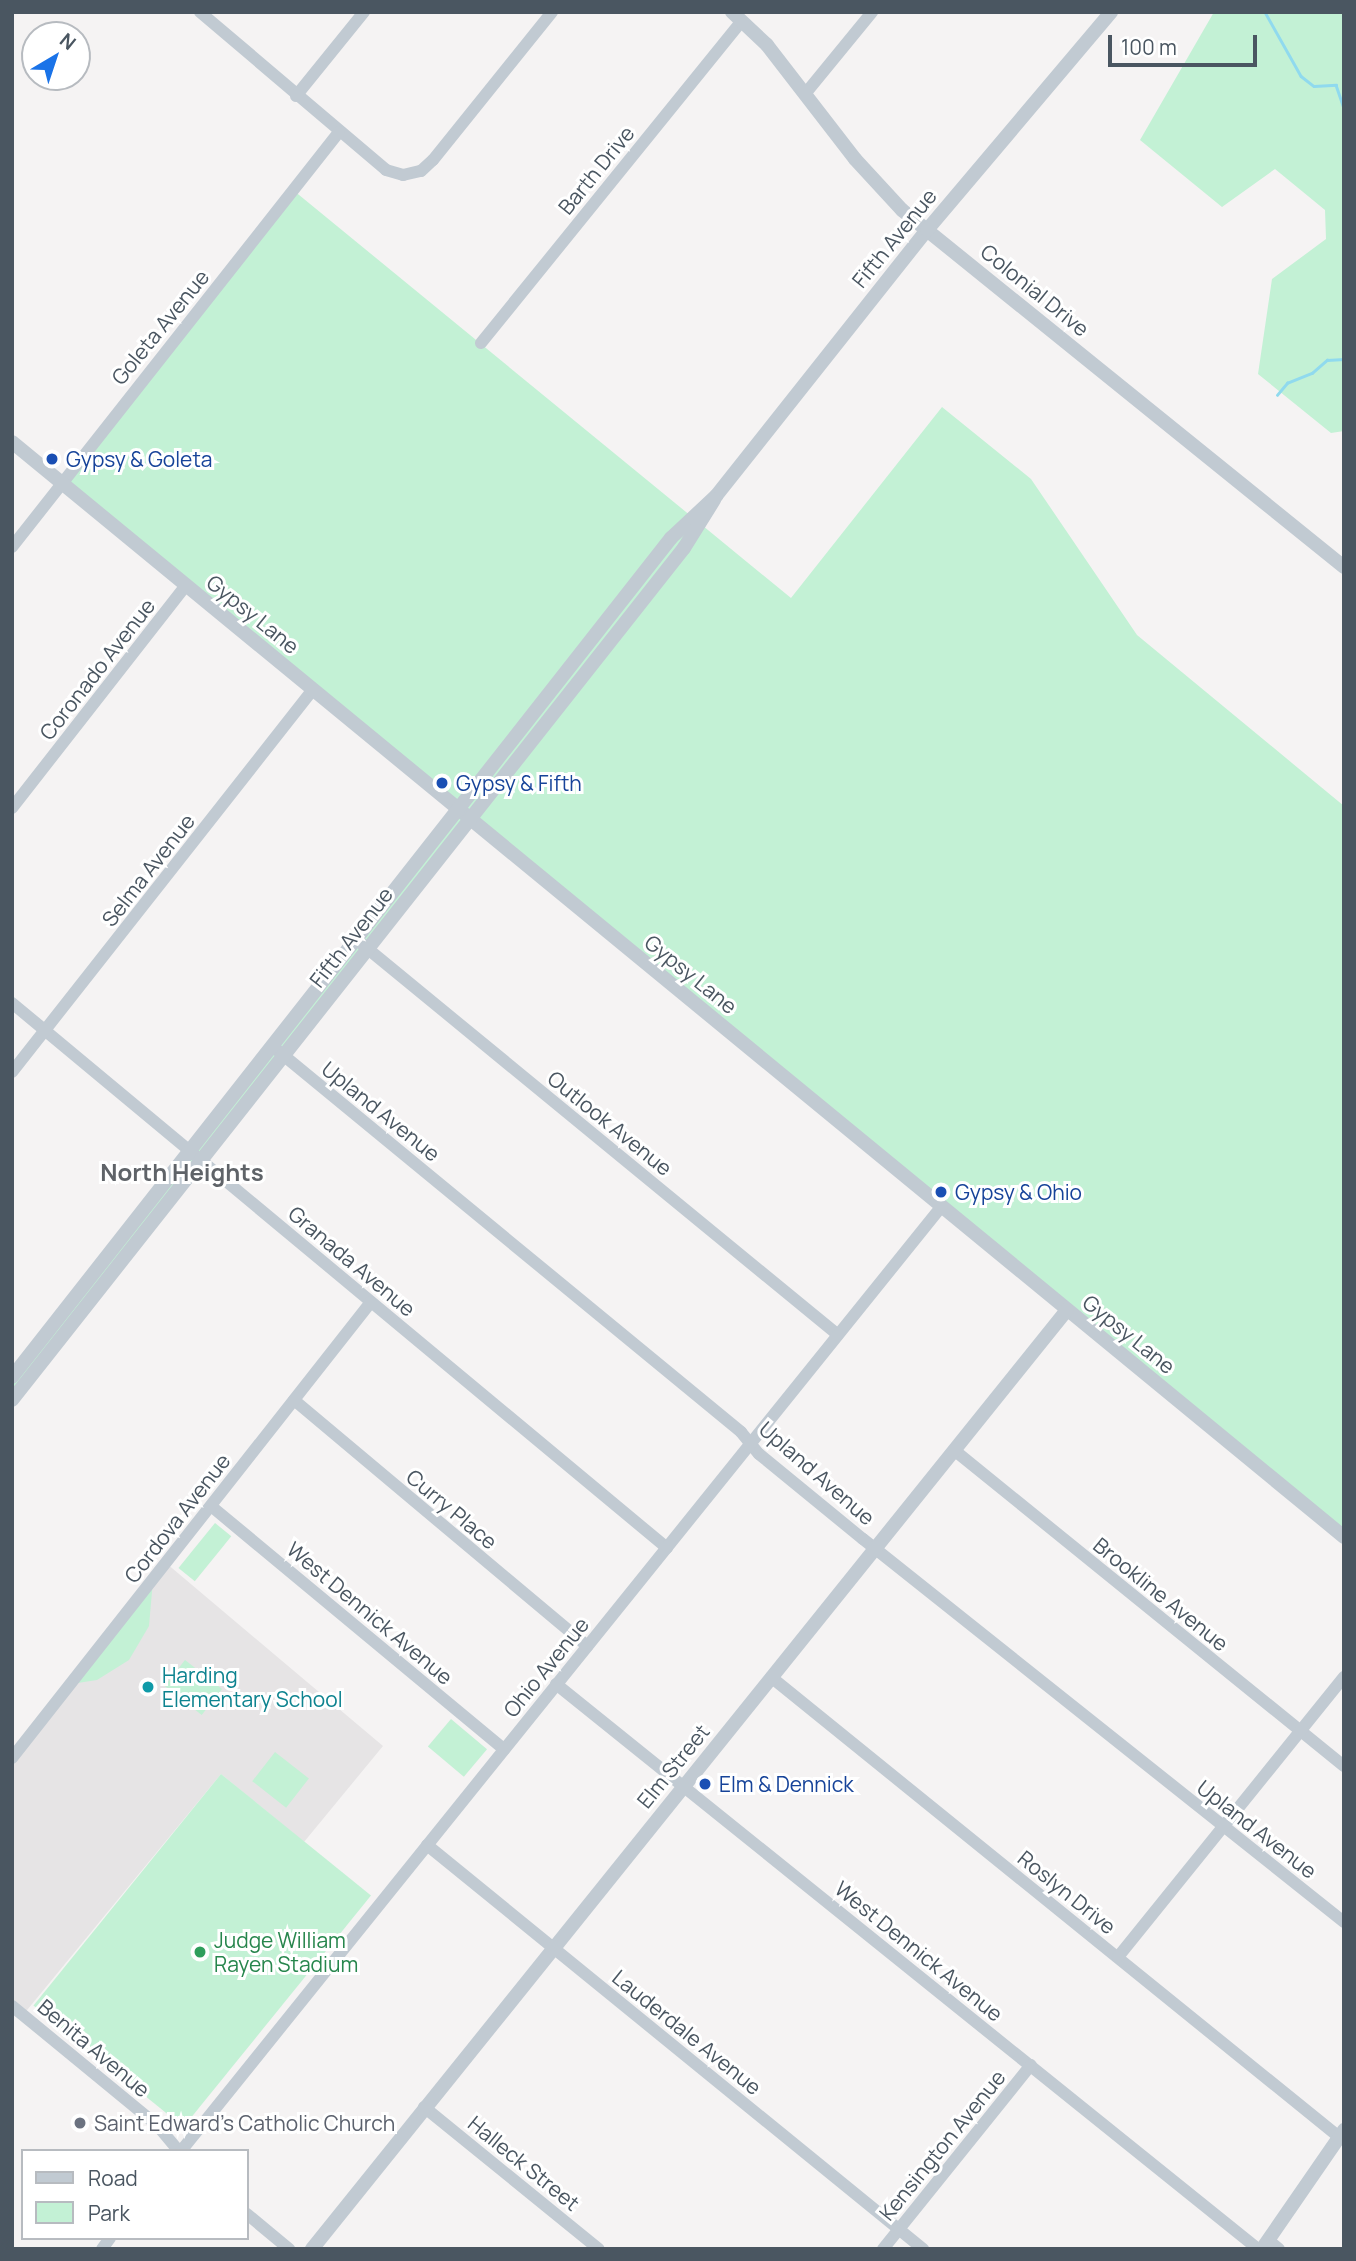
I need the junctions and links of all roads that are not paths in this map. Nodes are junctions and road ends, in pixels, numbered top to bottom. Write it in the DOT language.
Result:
graph roads {
  1 [pos="200,12"];
  2 [pos="364,12"];
  3 [pos="552,12"];
  4 [pos="872,12"];
  5 [pos="1111,12"];
  6 [pos="737,17"];
  7 [pos="805,94"];
  8 [pos="296,96"];
  9 [pos="339,132"];
  10 [pos="927,230"];
  11 [pos="481,344"];
  12 [pos="12,442"];
  13 [pos="62,483"];
  14 [pos="716,496"];
  15 [pos="12,547"];
  16 [pos="1344,567"];
  17 [pos="186,585"];
  18 [pos="313,690"];
  19 [pos="12,808"];
  20 [pos="457,809"];
  21 [pos="470,819"];
  22 [pos="363,945"];
  23 [pos="12,1003"];
  24 [pos="45,1031"];
  25 [pos="278,1051"];
  26 [pos="12,1072"];
  27 [pos="196,1156"];
  28 [pos="941,1207"];
  29 [pos="371,1302"];
  30 [pos="1067,1310"];
  31 [pos="838,1335"];
  32 [pos="12,1377"];
  33 [pos="12,1400"];
  34 [pos="294,1400"];
  35 [pos="751,1444"];
  36 [pos="954,1450"];
  37 [pos="211,1506"];
  38 [pos="1344,1538"];
  39 [pos="667,1548"];
  40 [pos="875,1548"];
  41 [pos="587,1646"];
  42 [pos="1344,1676"];
  43 [pos="771,1677"];
  44 [pos="556,1684"];
  45 [pos="1300,1731"];
  46 [pos="505,1749"];
  47 [pos="12,1758"];
  48 [pos="1344,1766"];
  49 [pos="683,1786"];
  50 [pos="1223,1826"];
  51 [pos="427,1845"];
  52 [pos="1344,1922"];
  53 [pos="553,1948"];
  54 [pos="1118,1958"];
  55 [pos="12,2006"];
  56 [pos="1031,2065"];
  57 [pos="424,2107"];
  58 [pos="1342,2133"];
  59 [pos="178,2149"];
  60 [pos="182,2149"];
  61 [pos="248,2215"];
  62 [pos="899,2229"];
  63 [pos="1267,2247"];
  64 [pos="289,2249"];
  65 [pos="312,2249"];
  66 [pos="599,2249"];
  67 [pos="883,2249"];
  68 [pos="923,2249"];
  1 -- 8 [label="street"];
  2 -- 8 [label="street"];
  3 -- 9 [label="street"];
  4 -- 7 [label="street"];
  5 -- 10 [label="street, Fifth Avenue"];
  6 -- 7 [label="street, Colonial Drive"];
  6 -- 11 [label="street, Barth Drive"];
  7 -- 10 [label="street, Colonial Drive"];
  8 -- 9 [label="street"];
  9 -- 13 [label="street, Goleta Avenue"];
  10 -- 14 [label="street, Fifth Avenue"];
  10 -- 16 [label="street, Colonial Drive"];
  12 -- 13 [label="street, Gypsy Lane"];
  13 -- 15 [label="street, Goleta Avenue"];
  13 -- 17 [label="street, Gypsy Lane"];
  14 -- 20 [label="street, Fifth Avenue"];
  14 -- 21 [label="street, Fifth Avenue"];
  17 -- 18 [label="street, Gypsy Lane"];
  17 -- 19 [label="street, Coronado Avenue"];
  18 -- 20 [label="street, Gypsy Lane"];
  18 -- 24 [label="street, Selma Avenue"];
  20 -- 21 [label="street, Gypsy Lane"];
  20 -- 22 [label="street, Fifth Avenue"];
  21 -- 22 [label="street, Fifth Avenue"];
  21 -- 28 [label="street, Gypsy Lane"];
  22 -- 25 [label="street, Fifth Avenue"];
  22 -- 31 [label="street, Outlook Avenue"];
  23 -- 24 [label="street, Granada Avenue"];
  24 -- 26 [label="street, Selma Avenue"];
  24 -- 27 [label="street, Granada Avenue"];
  25 -- 27 [label="street, Fifth Avenue"];
  25 -- 35 [label="street, Upland Avenue"];
  27 -- 29 [label="street, Granada Avenue"];
  27 -- 32 [label="street, Fifth Avenue"];
  27 -- 33 [label="street, Fifth Avenue"];
  28 -- 30 [label="street, Gypsy Lane"];
  28 -- 31 [label="street, Ohio Avenue"];
  29 -- 34 [label="street, Cordova Avenue"];
  29 -- 39 [label="street, Granada Avenue"];
  30 -- 36 [label="street, Elm Street"];
  30 -- 38 [label="street, Gypsy Lane"];
  31 -- 35 [label="street, Ohio Avenue"];
  34 -- 37 [label="street, Cordova Avenue"];
  34 -- 41 [label="street, Curry Place"];
  35 -- 39 [label="street, Ohio Avenue"];
  35 -- 40 [label="street, Upland Avenue"];
  36 -- 40 [label="street, Elm Street"];
  36 -- 45 [label="street, Brookline Avenue"];
  37 -- 46 [label="street, West Dennick Avenue"];
  37 -- 47 [label="street, Cordova Avenue"];
  39 -- 41 [label="street, Ohio Avenue"];
  40 -- 43 [label="street, Elm Street"];
  40 -- 50 [label="street, Upland Avenue"];
  41 -- 44 [label="street, Ohio Avenue"];
  42 -- 45 [label="street"];
  43 -- 49 [label="street, Elm Street"];
  43 -- 54 [label="street, Roslyn Drive"];
  44 -- 46 [label="street, Ohio Avenue"];
  44 -- 49 [label="street, West Dennick Avenue"];
  45 -- 48 [label="street, Brookline Avenue"];
  45 -- 50 [label="street"];
  46 -- 51 [label="street, Ohio Avenue"];
  49 -- 53 [label="street, Elm Street"];
  49 -- 56 [label="street, West Dennick Avenue"];
  50 -- 52 [label="street, Upland Avenue"];
  50 -- 54 [label="street"];
  51 -- 53 [label="street, Lauderdale Avenue"];
  51 -- 60 [label="street, Ohio Avenue"];
  53 -- 57 [label="street, Elm Street"];
  53 -- 62 [label="street, Lauderdale Avenue"];
  54 -- 58 [label="street, Roslyn Drive"];
  55 -- 59 [label="street, Benita Avenue"];
  56 -- 62 [label="street, Kensington Avenue"];
  56 -- 63 [label="street, West Dennick Avenue"];
  57 -- 65 [label="street, Elm Street"];
  57 -- 66 [label="street, Halleck Street"];
  58 -- 63 [label="street"];
  61 -- 64 [label="street"];
  62 -- 67 [label="street, Kensington Avenue"];
  62 -- 68 [label="street, Lauderdale Avenue"];
}
